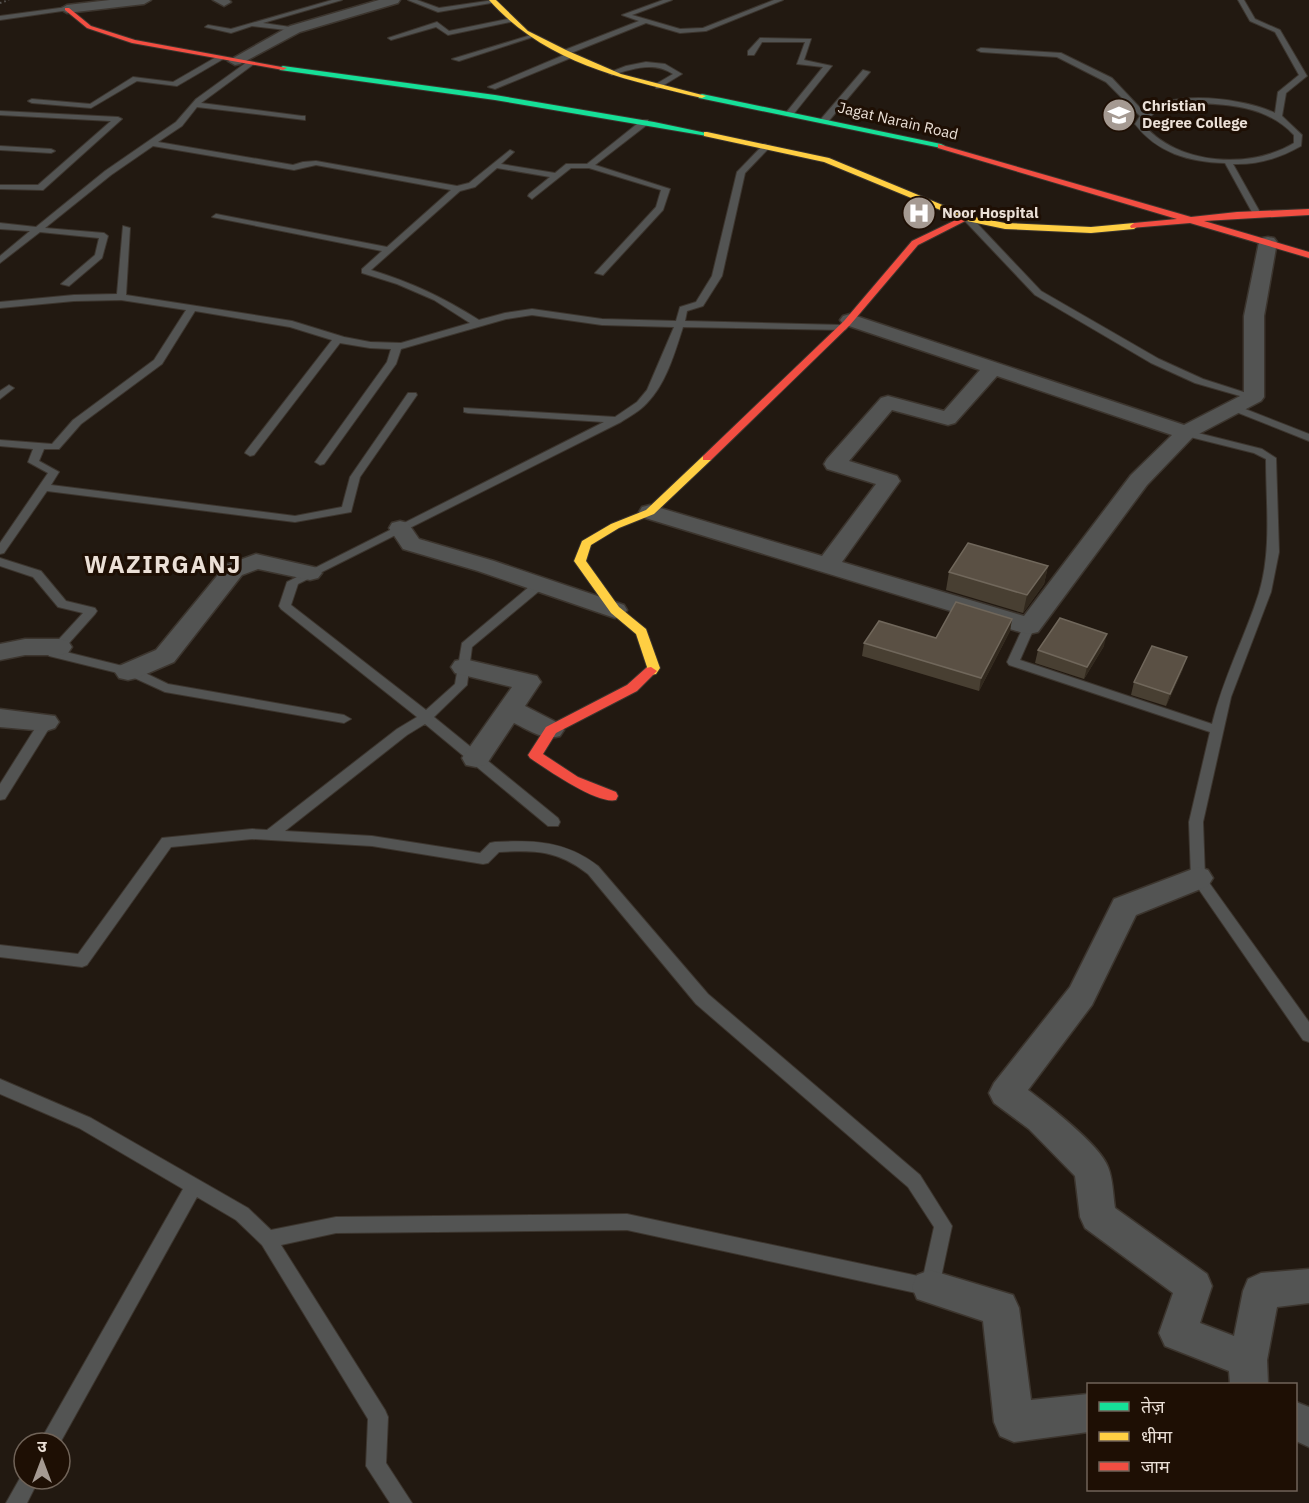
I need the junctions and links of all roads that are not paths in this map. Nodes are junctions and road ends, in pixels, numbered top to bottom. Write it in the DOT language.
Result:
graph roads {
  1 [pos="144,0"];
  2 [pos="393,0"];
  3 [pos="411,0"];
  4 [pos="669,0"];
  5 [pos="780,0"];
  6 [pos="1241,0"];
  7 [pos="337,1"];
  8 [pos="493,1"];
  9 [pos="67,9"];
  10 [pos="358,10"];
  11 [pos="0,18"];
  12 [pos="513,20"];
  13 [pos="646,21"];
  14 [pos="252,24"];
  15 [pos="208,27"];
  16 [pos="295,29"];
  17 [pos="533,36"];
  18 [pos="391,38"];
  19 [pos="981,50"];
  20 [pos="751,53"];
  21 [pos="568,54"];
  22 [pos="456,59"];
  23 [pos="228,60"];
  24 [pos="250,64"];
  25 [pos="866,72"];
  26 [pos="612,73"];
  27 [pos="659,86"];
  28 [pos="492,87"];
  29 [pos="32,101"];
  30 [pos="196,105"];
  31 [pos="0,113"];
  32 [pos="789,114"];
  33 [pos="1143,115"];
  34 [pos="1278,117"];
  35 [pos="302,118"];
  36 [pos="824,121"];
  37 [pos="645,122"];
  38 [pos="152,142"];
  39 [pos="767,146"];
  40 [pos="0,147"];
  41 [pos="51,152"];
  42 [pos="510,152"];
  43 [pos="1228,162"];
  44 [pos="494,165"];
  45 [pos="589,166"];
  46 [pos="558,176"];
  47 [pos="0,187"];
  48 [pos="457,189"];
  49 [pos="532,196"];
  50 [pos="1309,212"];
  51 [pos="1257,214"];
  52 [pos="216,217"];
  53 [pos="967,218"];
  54 [pos="1196,221"];
  55 [pos="0,226"];
  56 [pos="126,228"];
  57 [pos="38,230"];
  58 [pos="1268,242"];
  59 [pos="388,250"];
  60 [pos="1309,255"];
  61 [pos="0,260"];
  62 [pos="600,273"];
  63 [pos="66,284"];
  64 [pos="121,297"];
  65 [pos="0,304"];
  66 [pos="192,308"];
  67 [pos="478,324"];
  68 [pos="846,324"];
  69 [pos="681,325"];
  70 [pos="338,339"];
  71 [pos="397,346"];
  72 [pos="993,368"];
  73 [pos="9,388"];
  74 [pos="412,395"];
  75 [pos="0,396"];
  76 [pos="1254,398"];
  77 [pos="1235,408"];
  78 [pos="468,410"];
  79 [pos="617,420"];
  80 [pos="1186,433"];
  81 [pos="1309,438"];
  82 [pos="0,443"];
  83 [pos="40,446"];
  84 [pos="250,453"];
  85 [pos="320,462"];
  86 [pos="44,486"];
  87 [pos="650,512"];
  88 [pos="400,528"];
  89 [pos="0,551"];
  90 [pos="0,562"];
  91 [pos="828,565"];
  92 [pos="310,573"];
  93 [pos="540,584"];
  94 [pos="615,610"];
  95 [pos="1029,626"];
  96 [pos="59,647"];
  97 [pos="0,652"];
  98 [pos="464,667"];
  99 [pos="128,672"];
  100 [pos="508,709"];
  101 [pos="426,717"];
  102 [pos="0,718"];
  103 [pos="344,719"];
  104 [pos="46,722"];
  105 [pos="551,730"];
  106 [pos="1217,730"];
  107 [pos="476,758"];
  108 [pos="0,795"];
  109 [pos="611,796"];
  110 [pos="553,822"];
  111 [pos="270,835"];
  112 [pos="1198,878"];
  113 [pos="0,951"];
  114 [pos="1309,1035"];
  115 [pos="0,1086"];
  116 [pos="194,1186"];
  117 [pos="268,1239"];
  118 [pos="1309,1286"];
  119 [pos="930,1287"];
  120 [pos="1249,1372"];
  121 [pos="1087,1413"];
  122 [pos="56,1431"];
  123 [pos="402,1503"];
  1 -- 9 [label="street"];
  2 -- 10 [label="street"];
  3 -- 8 [label="lane"];
  4 -- 13 [label="lane"];
  5 -- 13 [label="lane"];
  6 -- 34 [label="lane"];
  7 -- 10 [label="lane"];
  7 -- 14 [label="lane"];
  8 -- 12 [label="street, Jagat Narain Road"];
  9 -- 11 [label="lane"];
  9 -- 23 [label="street"];
  10 -- 16 [label="street"];
  12 -- 17 [label="street, Jagat Narain Road"];
  12 -- 18 [label="lane"];
  13 -- 21 [label="lane"];
  14 -- 15 [label="lane"];
  14 -- 16 [label="lane"];
  16 -- 23 [label="street"];
  17 -- 21 [label="street, Jagat Narain Road"];
  17 -- 22 [label="lane"];
  19 -- 33 [label="lane"];
  20 -- 32 [label="lane"];
  21 -- 26 [label="street, Jagat Narain Road"];
  21 -- 28 [label="lane"];
  23 -- 24 [label="street"];
  23 -- 29 [label="lane"];
  24 -- 30 [label="lane"];
  24 -- 37 [label="street"];
  25 -- 36 [label="lane"];
  26 -- 27 [label="street, Jagat Narain Road"];
  26 -- 27 [label="lane"];
  27 -- 32 [label="street, Jagat Narain Road"];
  30 -- 35 [label="lane"];
  30 -- 38 [label="lane"];
  31 -- 47 [label="lane"];
  32 -- 36 [label="street, Jagat Narain Road"];
  33 -- 34 [label="lane"];
  33 -- 43 [label="lane"];
  34 -- 43 [label="lane"];
  36 -- 54 [label="street, Jagat Narain Road"];
  37 -- 39 [label="street"];
  37 -- 45 [label="lane"];
  38 -- 48 [label="lane"];
  38 -- 57 [label="lane"];
  39 -- 53 [label="street"];
  39 -- 69 [label="lane"];
  40 -- 41 [label="lane"];
  42 -- 44 [label="lane"];
  43 -- 51 [label="lane"];
  44 -- 46 [label="lane"];
  44 -- 48 [label="lane"];
  45 -- 46 [label="lane"];
  45 -- 62 [label="lane"];
  46 -- 49 [label="lane"];
  48 -- 59 [label="lane"];
  50 -- 51 [label="street"];
  51 -- 54 [label="street"];
  52 -- 59 [label="lane"];
  53 -- 54 [label="street"];
  53 -- 68 [label="street"];
  53 -- 76 [label="lane"];
  54 -- 58 [label="street, Jagat Narain Road"];
  55 -- 57 [label="lane"];
  56 -- 64 [label="lane"];
  57 -- 61 [label="lane"];
  57 -- 63 [label="lane"];
  58 -- 60 [label="street, Jagat Narain Road"];
  58 -- 76 [label="street"];
  59 -- 67 [label="lane"];
  64 -- 65 [label="lane"];
  64 -- 66 [label="lane"];
  66 -- 70 [label="lane"];
  66 -- 83 [label="lane"];
  67 -- 69 [label="lane"];
  67 -- 71 [label="lane"];
  68 -- 69 [label="lane"];
  68 -- 72 [label="street"];
  68 -- 87 [label="street"];
  69 -- 79 [label="lane"];
  70 -- 71 [label="lane"];
  70 -- 84 [label="lane"];
  71 -- 85 [label="lane"];
  72 -- 80 [label="street"];
  72 -- 91 [label="street"];
  73 -- 75 [label="lane"];
  74 -- 86 [label="lane"];
  76 -- 77 [label="street"];
  77 -- 80 [label="street"];
  77 -- 81 [label="lane"];
  78 -- 79 [label="lane"];
  79 -- 88 [label="lane"];
  80 -- 95 [label="street"];
  80 -- 106 [label="lane"];
  82 -- 83 [label="lane"];
  83 -- 86 [label="lane"];
  86 -- 89 [label="lane"];
  87 -- 91 [label="street"];
  87 -- 94 [label="street"];
  88 -- 92 [label="lane"];
  88 -- 93 [label="street"];
  90 -- 96 [label="lane"];
  91 -- 95 [label="street"];
  92 -- 99 [label="street"];
  92 -- 101 [label="lane"];
  93 -- 94 [label="street"];
  93 -- 98 [label="lane"];
  94 -- 105 [label="street"];
  95 -- 106 [label="lane"];
  96 -- 97 [label="street"];
  96 -- 99 [label="lane"];
  98 -- 100 [label="street"];
  98 -- 101 [label="lane"];
  99 -- 103 [label="lane"];
  100 -- 105 [label="street"];
  100 -- 107 [label="street"];
  101 -- 107 [label="lane"];
  101 -- 111 [label="lane"];
  102 -- 104 [label="street"];
  104 -- 108 [label="lane"];
  105 -- 109 [label="street"];
  106 -- 112 [label="lane"];
  107 -- 110 [label="lane"];
  111 -- 113 [label="lane"];
  111 -- 119 [label="lane"];
  112 -- 114 [label="lane"];
  112 -- 120 [label="street"];
  115 -- 116 [label="lane"];
  116 -- 117 [label="lane"];
  116 -- 122 [label="lane"];
  117 -- 119 [label="lane"];
  117 -- 123 [label="lane"];
  118 -- 120 [label="street"];
  119 -- 121 [label="street"];
}
